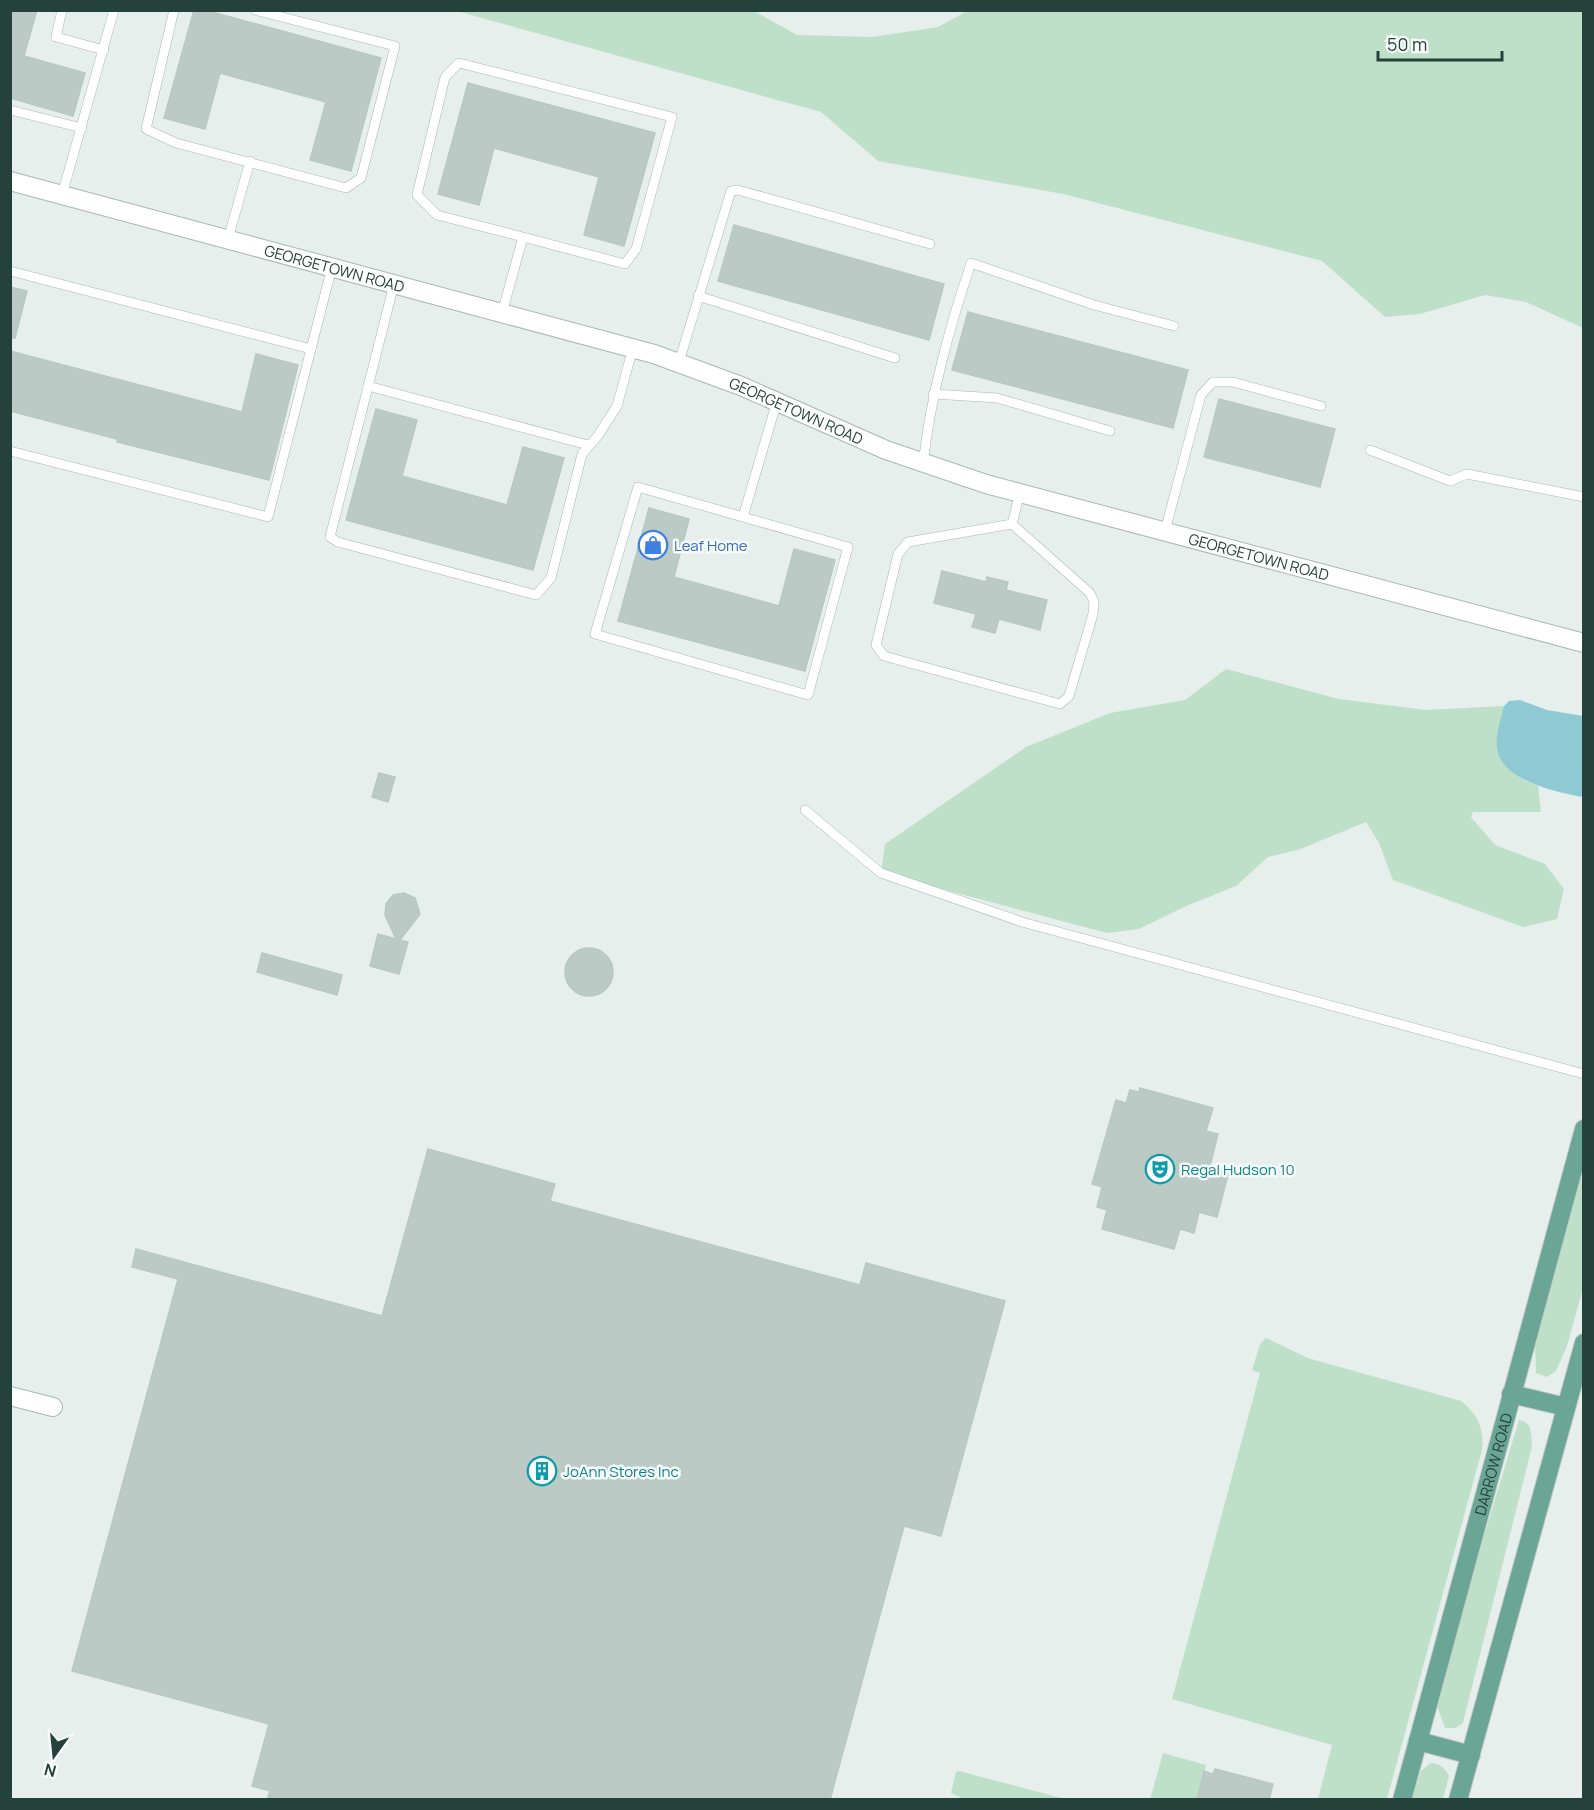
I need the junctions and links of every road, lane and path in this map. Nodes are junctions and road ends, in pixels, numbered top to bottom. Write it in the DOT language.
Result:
graph roads {
  1 [pos="62,10"];
  2 [pos="114,10"];
  3 [pos="174,10"];
  4 [pos="255,10"];
  5 [pos="104,50"];
  6 [pos="10,110"];
  7 [pos="82,129"];
  8 [pos="250,161"];
  9 [pos="10,181"];
  10 [pos="62,195"];
  11 [pos="523,237"];
  12 [pos="228,239"];
  13 [pos="930,244"];
  14 [pos="332,267"];
  15 [pos="10,271"];
  16 [pos="394,284"];
  17 [pos="698,296"];
  18 [pos="502,313"];
  19 [pos="1174,326"];
  20 [pos="633,348"];
  21 [pos="311,349"];
  22 [pos="895,358"];
  23 [pos="679,362"];
  24 [pos="368,386"];
  25 [pos="933,394"];
  26 [pos="777,401"];
  27 [pos="1321,406"];
  28 [pos="1110,431"];
  29 [pos="588,445"];
  30 [pos="1370,450"];
  31 [pos="10,451"];
  32 [pos="923,464"];
  33 [pos="1020,493"];
  34 [pos="1584,497"];
  35 [pos="743,517"];
  36 [pos="1012,524"];
  37 [pos="1165,531"];
  38 [pos="1584,643"];
  39 [pos="805,810"];
  40 [pos="1584,1074"];
  41 [pos="1584,1129"];
  42 [pos="1579,1162"];
  43 [pos="1584,1343"];
  44 [pos="1511,1394"];
  45 [pos="10,1396"];
  46 [pos="54,1407"];
  47 [pos="1566,1407"];
  48 [pos="1418,1741"];
  49 [pos="1471,1755"];
  50 [pos="1402,1800"];
  51 [pos="1458,1800"];
  1 -- 5 [label="lane"];
  2 -- 5 [label="lane"];
  3 -- 8 [label="lane"];
  4 -- 8 [label="lane"];
  5 -- 7 [label="lane"];
  6 -- 7 [label="lane"];
  7 -- 10 [label="lane"];
  8 -- 12 [label="lane"];
  9 -- 10 [label="street, GEORGETOWN ROAD"];
  10 -- 12 [label="street, GEORGETOWN ROAD"];
  11 -- 11 [label="lane"];
  11 -- 18 [label="lane"];
  12 -- 14 [label="street, GEORGETOWN ROAD"];
  13 -- 17 [label="lane"];
  14 -- 16 [label="street, GEORGETOWN ROAD"];
  14 -- 21 [label="lane"];
  15 -- 21 [label="lane"];
  16 -- 18 [label="street, GEORGETOWN ROAD"];
  16 -- 24 [label="lane"];
  17 -- 22 [label="lane"];
  17 -- 23 [label="lane"];
  18 -- 20 [label="street, GEORGETOWN ROAD"];
  19 -- 25 [label="lane"];
  20 -- 23 [label="street, GEORGETOWN ROAD"];
  20 -- 29 [label="lane"];
  21 -- 31 [label="lane"];
  23 -- 26 [label="street, GEORGETOWN ROAD"];
  24 -- 29 [label="lane"];
  24 -- 29 [label="lane"];
  25 -- 28 [label="lane"];
  25 -- 32 [label="lane"];
  26 -- 32 [label="street, GEORGETOWN ROAD"];
  26 -- 35 [label="lane"];
  27 -- 37 [label="lane"];
  30 -- 34 [label="lane"];
  32 -- 33 [label="street, GEORGETOWN ROAD"];
  33 -- 36 [label="lane"];
  33 -- 37 [label="street, GEORGETOWN ROAD"];
  35 -- 35 [label="lane"];
  36 -- 36 [label="lane"];
  37 -- 38 [label="street, GEORGETOWN ROAD"];
  39 -- 40 [label="lane"];
  41 -- 42 [label="main road, DARROW ROAD"];
  42 -- 44 [label="main road, DARROW ROAD"];
  43 -- 47 [label="main road"];
  44 -- 47 [label="main road"];
  44 -- 48 [label="main road, DARROW ROAD"];
  45 -- 46 [label="street"];
  47 -- 49 [label="main road"];
  48 -- 49 [label="main road"];
  48 -- 50 [label="main road, DARROW ROAD"];
  49 -- 51 [label="main road"];
}
